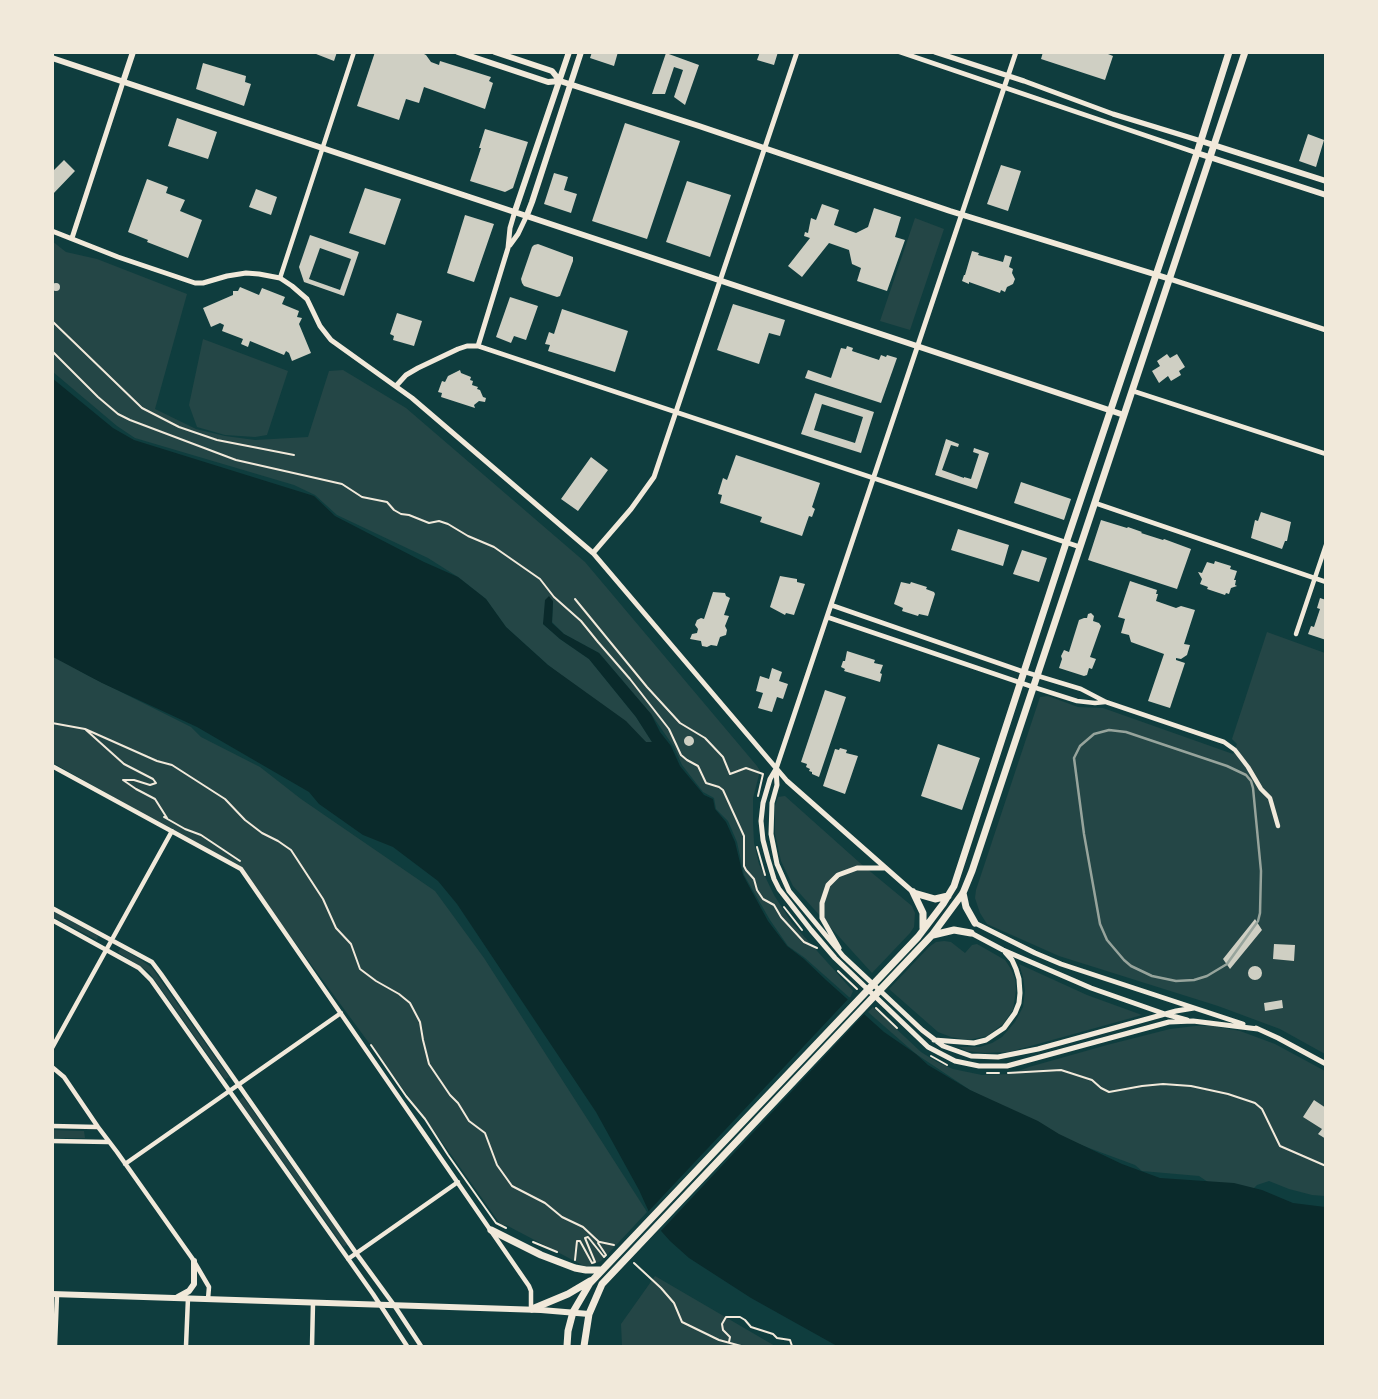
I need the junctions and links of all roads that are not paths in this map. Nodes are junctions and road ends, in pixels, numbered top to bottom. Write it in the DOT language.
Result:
graph roads {
  1 [pos="133,52"];
  2 [pos="354,52"];
  3 [pos="458,52"];
  4 [pos="495,52"];
  5 [pos="569,52"];
  6 [pos="580,52"];
  7 [pos="797,52"];
  8 [pos="900,52"];
  9 [pos="935,52"];
  10 [pos="1016,52"];
  11 [pos="1229,52"];
  12 [pos="1245,52"];
  13 [pos="52,58"];
  14 [pos="1008,76"];
  15 [pos="560,81"];
  16 [pos="123,82"];
  17 [pos="570,84"];
  18 [pos="1004,88"];
  19 [pos="1201,141"];
  20 [pos="1214,145"];
  21 [pos="323,148"];
  22 [pos="764,149"];
  23 [pos="1198,153"];
  24 [pos="1210,157"];
  25 [pos="1325,181"];
  26 [pos="1325,195"];
  27 [pos="515,211"];
  28 [pos="962,214"];
  29 [pos="527,215"];
  30 [pos="52,231"];
  31 [pos="72,238"];
  32 [pos="508,247"];
  33 [pos="1157,276"];
  34 [pos="280,278"];
  35 [pos="1170,279"];
  36 [pos="720,280"];
  37 [pos="1325,330"];
  38 [pos="478,346"];
  39 [pos="918,346"];
  40 [pos="396,386"];
  41 [pos="1133,391"];
  42 [pos="1111,410"];
  43 [pos="675,413"];
  44 [pos="1124,415"];
  45 [pos="1325,454"];
  46 [pos="874,479"];
  47 [pos="1095,502"];
  48 [pos="1066,543"];
  49 [pos="1325,545"];
  50 [pos="1080,547"];
  51 [pos="593,553"];
  52 [pos="1315,578"];
  53 [pos="1325,582"];
  54 [pos="831,605"];
  55 [pos="827,617"];
  56 [pos="1296,634"];
  57 [pos="1024,671"];
  58 [pos="1036,676"];
  59 [pos="1020,683"];
  60 [pos="1033,687"];
  61 [pos="1106,702"];
  62 [pos="52,766"];
  63 [pos="776,769"];
  64 [pos="1278,826"];
  65 [pos="172,831"];
  66 [pos="884,868"];
  67 [pos="913,892"];
  68 [pos="964,892"];
  69 [pos="948,895"];
  70 [pos="52,908"];
  71 [pos="52,920"];
  72 [pos="975,923"];
  73 [pos="971,933"];
  74 [pos="932,935"];
  75 [pos="111,940"];
  76 [pos="920,941"];
  77 [pos="106,949"];
  78 [pos="1003,950"];
  79 [pos="844,956"];
  80 [pos="1194,1008"];
  81 [pos="341,1013"];
  82 [pos="1165,1014"];
  83 [pos="1194,1021"];
  84 [pos="1258,1029"];
  85 [pos="932,1039"];
  86 [pos="52,1048"];
  87 [pos="1325,1064"];
  88 [pos="52,1067"];
  89 [pos="239,1085"];
  90 [pos="230,1091"];
  91 [pos="52,1126"];
  92 [pos="98,1127"];
  93 [pos="52,1140"];
  94 [pos="109,1142"];
  95 [pos="125,1164"];
  96 [pos="458,1182"];
  97 [pos="491,1230"];
  98 [pos="356,1253"];
  99 [pos="348,1259"];
  100 [pos="194,1261"];
  101 [pos="609,1271"];
  102 [pos="596,1276"];
  103 [pos="55,1294"];
  104 [pos="176,1298"];
  105 [pos="188,1298"];
  106 [pos="208,1299"];
  107 [pos="313,1303"];
  108 [pos="380,1305"];
  109 [pos="394,1305"];
  110 [pos="531,1309"];
  111 [pos="573,1312"];
  112 [pos="589,1314"];
  113 [pos="55,1346"];
  114 [pos="186,1346"];
  115 [pos="312,1346"];
  116 [pos="407,1346"];
  117 [pos="421,1346"];
  118 [pos="567,1346"];
  119 [pos="584,1346"];
  1 -- 16 [label="main road"];
  2 -- 21 [label="street"];
  3 -- 15 [label="main road"];
  4 -- 15 [label="main road"];
  5 -- 15 [label="main road"];
  6 -- 17 [label="main road"];
  7 -- 22 [label="street"];
  8 -- 18 [label="street"];
  9 -- 14 [label="street"];
  10 -- 14 [label="street"];
  11 -- 19 [label="main road"];
  12 -- 20 [label="main road"];
  13 -- 16 [label="main road"];
  14 -- 18 [label="street"];
  14 -- 19 [label="street"];
  15 -- 17 [label="main road"];
  15 -- 27 [label="main road"];
  16 -- 21 [label="main road"];
  16 -- 31 [label="street"];
  17 -- 22 [label="main road"];
  17 -- 29 [label="main road"];
  18 -- 23 [label="street"];
  18 -- 28 [label="street"];
  19 -- 20 [label="main road"];
  19 -- 23 [label="main road"];
  20 -- 24 [label="main road"];
  20 -- 25 [label="main road"];
  21 -- 27 [label="main road"];
  21 -- 34 [label="street"];
  22 -- 28 [label="main road"];
  22 -- 36 [label="street"];
  23 -- 24 [label="main road"];
  23 -- 33 [label="main road"];
  24 -- 26 [label="main road"];
  24 -- 35 [label="main road"];
  27 -- 29 [label="main road"];
  27 -- 32 [label="street"];
  28 -- 33 [label="main road"];
  28 -- 39 [label="street"];
  29 -- 32 [label="street"];
  29 -- 36 [label="main road"];
  30 -- 31 [label="street"];
  31 -- 34 [label="street"];
  32 -- 38 [label="street"];
  33 -- 35 [label="main road"];
  33 -- 42 [label="main road"];
  34 -- 40 [label="street"];
  35 -- 37 [label="street"];
  35 -- 41 [label="main road"];
  36 -- 39 [label="main road"];
  36 -- 43 [label="street"];
  38 -- 40 [label="street"];
  38 -- 43 [label="street"];
  39 -- 42 [label="main road"];
  39 -- 46 [label="street"];
  40 -- 51 [label="street"];
  41 -- 44 [label="main road"];
  41 -- 45 [label="street"];
  42 -- 44 [label="main road"];
  42 -- 48 [label="main road"];
  43 -- 46 [label="street"];
  43 -- 51 [label="street"];
  44 -- 47 [label="main road"];
  46 -- 48 [label="street"];
  46 -- 54 [label="street"];
  47 -- 50 [label="main road"];
  47 -- 52 [label="street"];
  48 -- 50 [label="street"];
  48 -- 57 [label="main road"];
  49 -- 52 [label="street"];
  50 -- 58 [label="main road"];
  51 -- 63 [label="street"];
  52 -- 53 [label="street"];
  52 -- 56 [label="street"];
  54 -- 55 [label="street"];
  54 -- 57 [label="street"];
  55 -- 59 [label="street"];
  55 -- 63 [label="street"];
  57 -- 58 [label="street"];
  57 -- 59 [label="main road"];
  58 -- 60 [label="main road"];
  58 -- 61 [label="street"];
  59 -- 60 [label="street"];
  59 -- 69 [label="main road"];
  60 -- 61 [label="street"];
  60 -- 68 [label="main road"];
  61 -- 64 [label="street"];
  62 -- 65 [label="street"];
  63 -- 66 [label="street"];
  63 -- 79 [label="street"];
  63 -- 83 [label="street"];
  65 -- 75 [label="street"];
  65 -- 81 [label="street"];
  66 -- 67 [label="street"];
  66 -- 79 [label="street"];
  67 -- 69 [label="main road"];
  67 -- 76 [label="main road"];
  68 -- 72 [label="main road"];
  68 -- 74 [label="main road"];
  69 -- 76 [label="main road"];
  70 -- 75 [label="street"];
  71 -- 77 [label="street"];
  72 -- 80 [label="street"];
  73 -- 74 [label="main road"];
  73 -- 78 [label="street"];
  74 -- 76 [label="main road"];
  75 -- 77 [label="street"];
  75 -- 89 [label="street"];
  76 -- 101 [label="main road"];
  77 -- 86 [label="street"];
  77 -- 90 [label="street"];
  78 -- 82 [label="street"];
  78 -- 85 [label="street"];
  79 -- 85 [label="street"];
  80 -- 82 [label="street"];
  80 -- 84 [label="street"];
  81 -- 89 [label="street"];
  81 -- 96 [label="street"];
  82 -- 83 [label="street"];
  82 -- 85 [label="street"];
  83 -- 84 [label="street"];
  84 -- 87 [label="street"];
  88 -- 92 [label="street"];
  89 -- 90 [label="street"];
  89 -- 98 [label="street"];
  90 -- 95 [label="street"];
  90 -- 99 [label="street"];
  91 -- 92 [label="street"];
  92 -- 94 [label="street"];
  93 -- 94 [label="street"];
  94 -- 95 [label="street"];
  95 -- 100 [label="street"];
  96 -- 97 [label="street"];
  96 -- 98 [label="street"];
  97 -- 101 [label="main road"];
  97 -- 110 [label="street"];
  98 -- 99 [label="street"];
  98 -- 109 [label="street"];
  99 -- 108 [label="street"];
  100 -- 104 [label="main road"];
  100 -- 106 [label="street"];
  101 -- 102 [label="main road"];
  101 -- 112 [label="main road"];
  102 -- 110 [label="main road"];
  102 -- 111 [label="main road"];
  103 -- 104 [label="main road"];
  103 -- 113 [label="street"];
  104 -- 105 [label="main road"];
  105 -- 106 [label="main road"];
  105 -- 114 [label="street"];
  106 -- 107 [label="main road"];
  107 -- 108 [label="main road"];
  107 -- 115 [label="street"];
  108 -- 109 [label="main road"];
  108 -- 116 [label="street"];
  109 -- 110 [label="main road"];
  109 -- 117 [label="street"];
  110 -- 111 [label="main road"];
  111 -- 112 [label="main road"];
  111 -- 118 [label="main road"];
  112 -- 119 [label="main road"];
}
